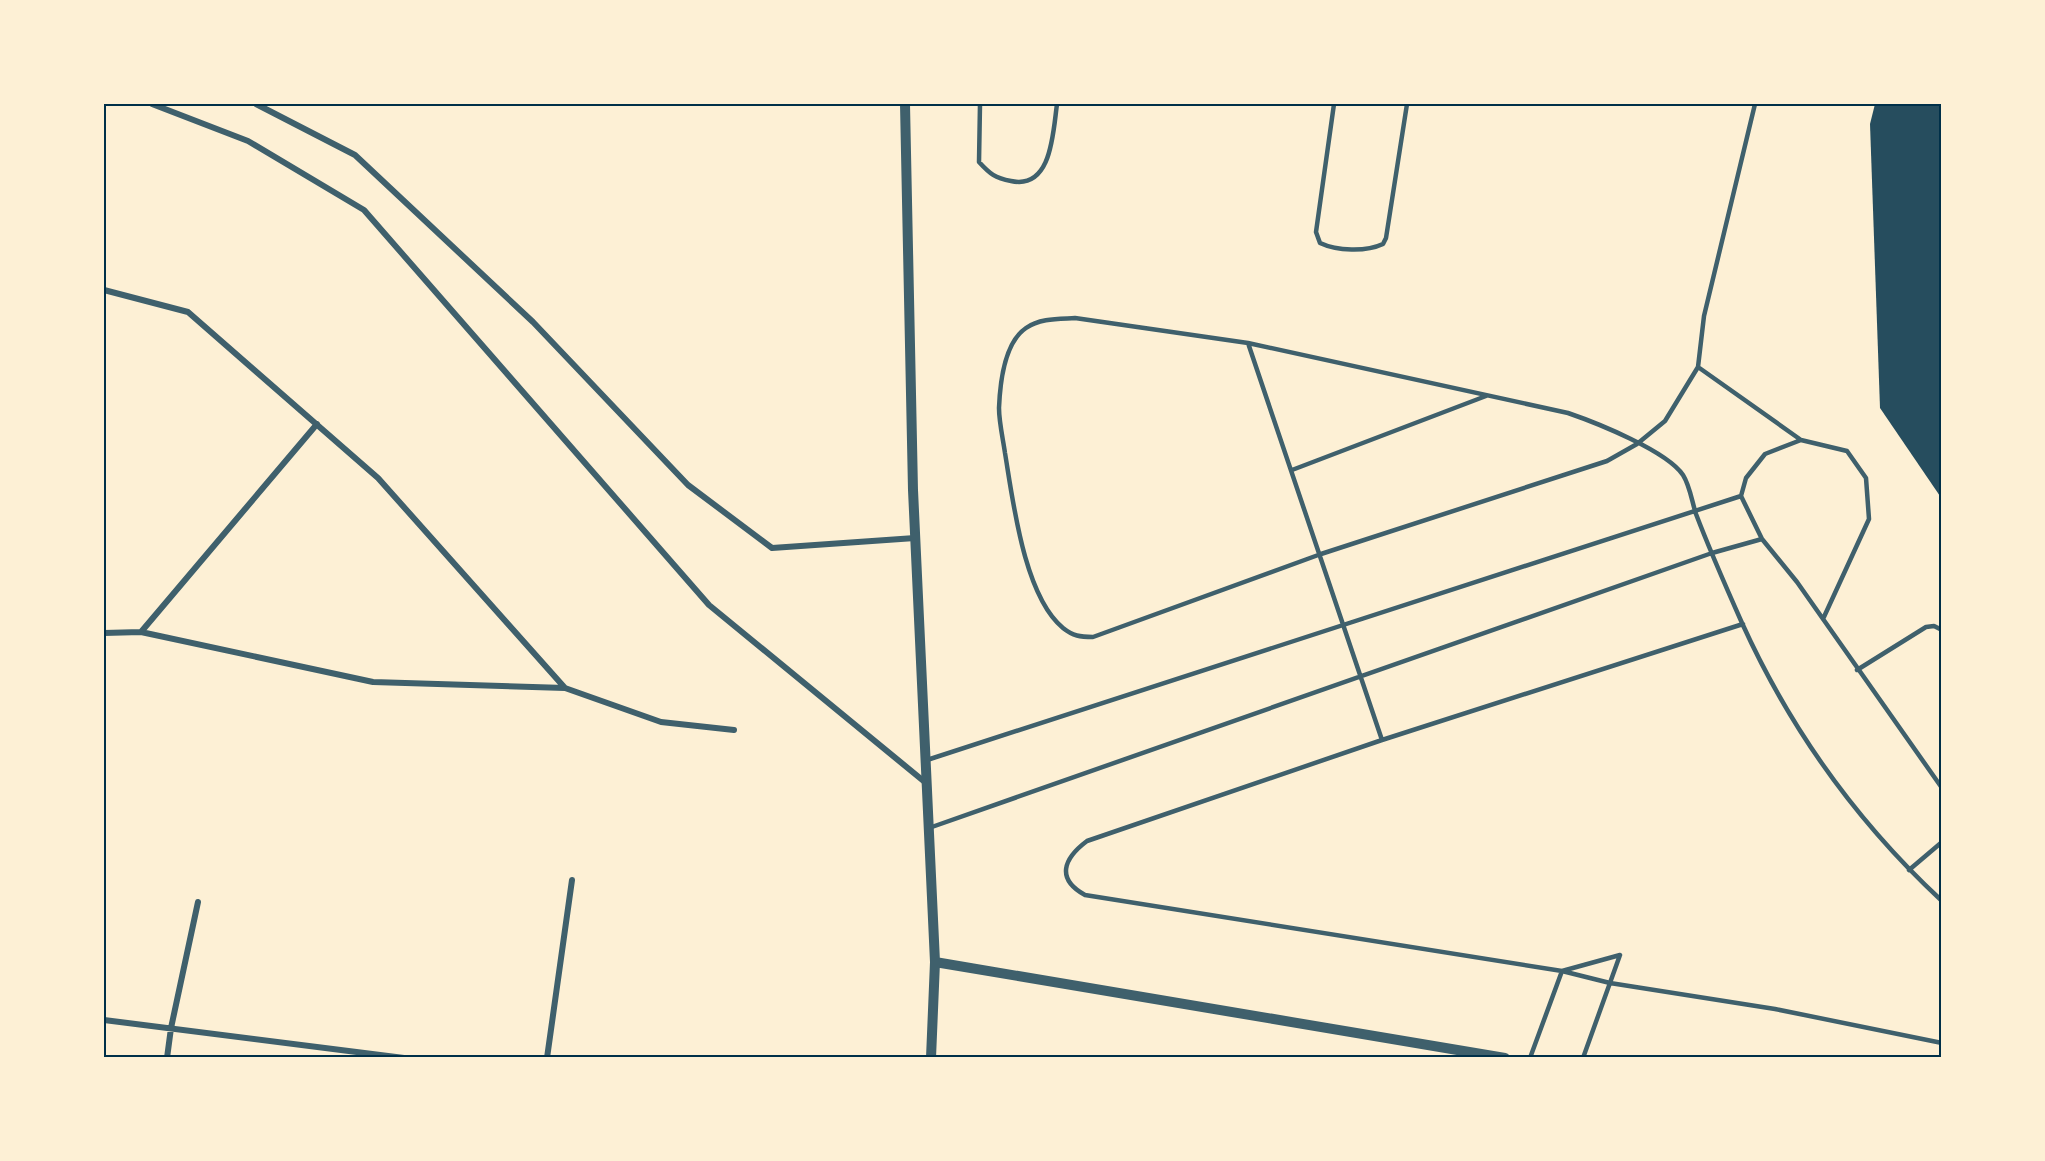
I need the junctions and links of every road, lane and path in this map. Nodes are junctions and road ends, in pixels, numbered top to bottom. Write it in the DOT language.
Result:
graph roads {
  1 [pos="152,104"];
  2 [pos="256,104"];
  3 [pos="905,104"];
  4 [pos="980,104"];
  5 [pos="1057,104"];
  6 [pos="1334,104"];
  7 [pos="1407,104"];
  8 [pos="1755,104"];
  9 [pos="104,290"];
  10 [pos="1248,342"];
  11 [pos="1698,367"];
  12 [pos="1487,395"];
  13 [pos="317,424"];
  14 [pos="1801,440"];
  15 [pos="1637,444"];
  16 [pos="1292,470"];
  17 [pos="1741,496"];
  18 [pos="1696,512"];
  19 [pos="915,538"];
  20 [pos="1762,539"];
  21 [pos="1321,554"];
  22 [pos="1712,554"];
  23 [pos="1823,619"];
  24 [pos="1743,624"];
  25 [pos="1346,626"];
  26 [pos="1941,630"];
  27 [pos="141,632"];
  28 [pos="104,633"];
  29 [pos="1857,670"];
  30 [pos="1362,676"];
  31 [pos="565,688"];
  32 [pos="734,730"];
  33 [pos="1382,740"];
  34 [pos="926,761"];
  35 [pos="927,783"];
  36 [pos="1941,788"];
  37 [pos="929,828"];
  38 [pos="1941,842"];
  39 [pos="1908,870"];
  40 [pos="572,880"];
  41 [pos="1941,901"];
  42 [pos="198,902"];
  43 [pos="935,962"];
  44 [pos="1562,971"];
  45 [pos="1610,983"];
  46 [pos="104,1020"];
  47 [pos="171,1028"];
  48 [pos="1941,1043"];
  49 [pos="168,1058"];
  50 [pos="404,1058"];
  51 [pos="547,1058"];
  52 [pos="931,1058"];
  53 [pos="1505,1058"];
  54 [pos="1530,1058"];
  55 [pos="1583,1058"];
  1 -- 35 [label="street"];
  2 -- 19 [label="street"];
  3 -- 19 [label="street"];
  4 -- 5 [label="lane"];
  6 -- 7 [label="lane"];
  8 -- 11 [label="lane"];
  9 -- 13 [label="street"];
  10 -- 12 [label="lane"];
  10 -- 16 [label="lane"];
  10 -- 21 [label="lane"];
  11 -- 14 [label="lane"];
  11 -- 15 [label="lane"];
  12 -- 15 [label="lane"];
  12 -- 16 [label="lane"];
  13 -- 27 [label="street"];
  13 -- 31 [label="street"];
  14 -- 17 [label="lane"];
  14 -- 23 [label="lane"];
  15 -- 18 [label="lane"];
  15 -- 21 [label="lane"];
  16 -- 21 [label="lane"];
  17 -- 18 [label="lane"];
  17 -- 20 [label="lane"];
  18 -- 22 [label="lane"];
  18 -- 25 [label="lane"];
  19 -- 34 [label="street"];
  20 -- 22 [label="lane"];
  20 -- 23 [label="lane"];
  21 -- 25 [label="lane"];
  22 -- 24 [label="lane"];
  22 -- 30 [label="lane"];
  23 -- 29 [label="lane"];
  24 -- 33 [label="lane"];
  24 -- 39 [label="lane"];
  25 -- 30 [label="lane"];
  25 -- 34 [label="lane"];
  26 -- 29 [label="lane"];
  27 -- 28 [label="street"];
  27 -- 31 [label="street"];
  29 -- 36 [label="lane"];
  30 -- 33 [label="lane"];
  30 -- 37 [label="lane"];
  31 -- 32 [label="street"];
  33 -- 44 [label="lane"];
  34 -- 35 [label="street"];
  35 -- 37 [label="street"];
  37 -- 43 [label="street"];
  38 -- 39 [label="lane"];
  39 -- 41 [label="lane"];
  40 -- 51 [label="street"];
  42 -- 47 [label="street"];
  43 -- 52 [label="street"];
  43 -- 53 [label="street"];
  44 -- 45 [label="lane"];
  44 -- 45 [label="lane"];
  44 -- 54 [label="lane"];
  45 -- 48 [label="lane"];
  45 -- 55 [label="lane"];
  46 -- 47 [label="street"];
  47 -- 49 [label="street"];
  47 -- 50 [label="street"];
}
